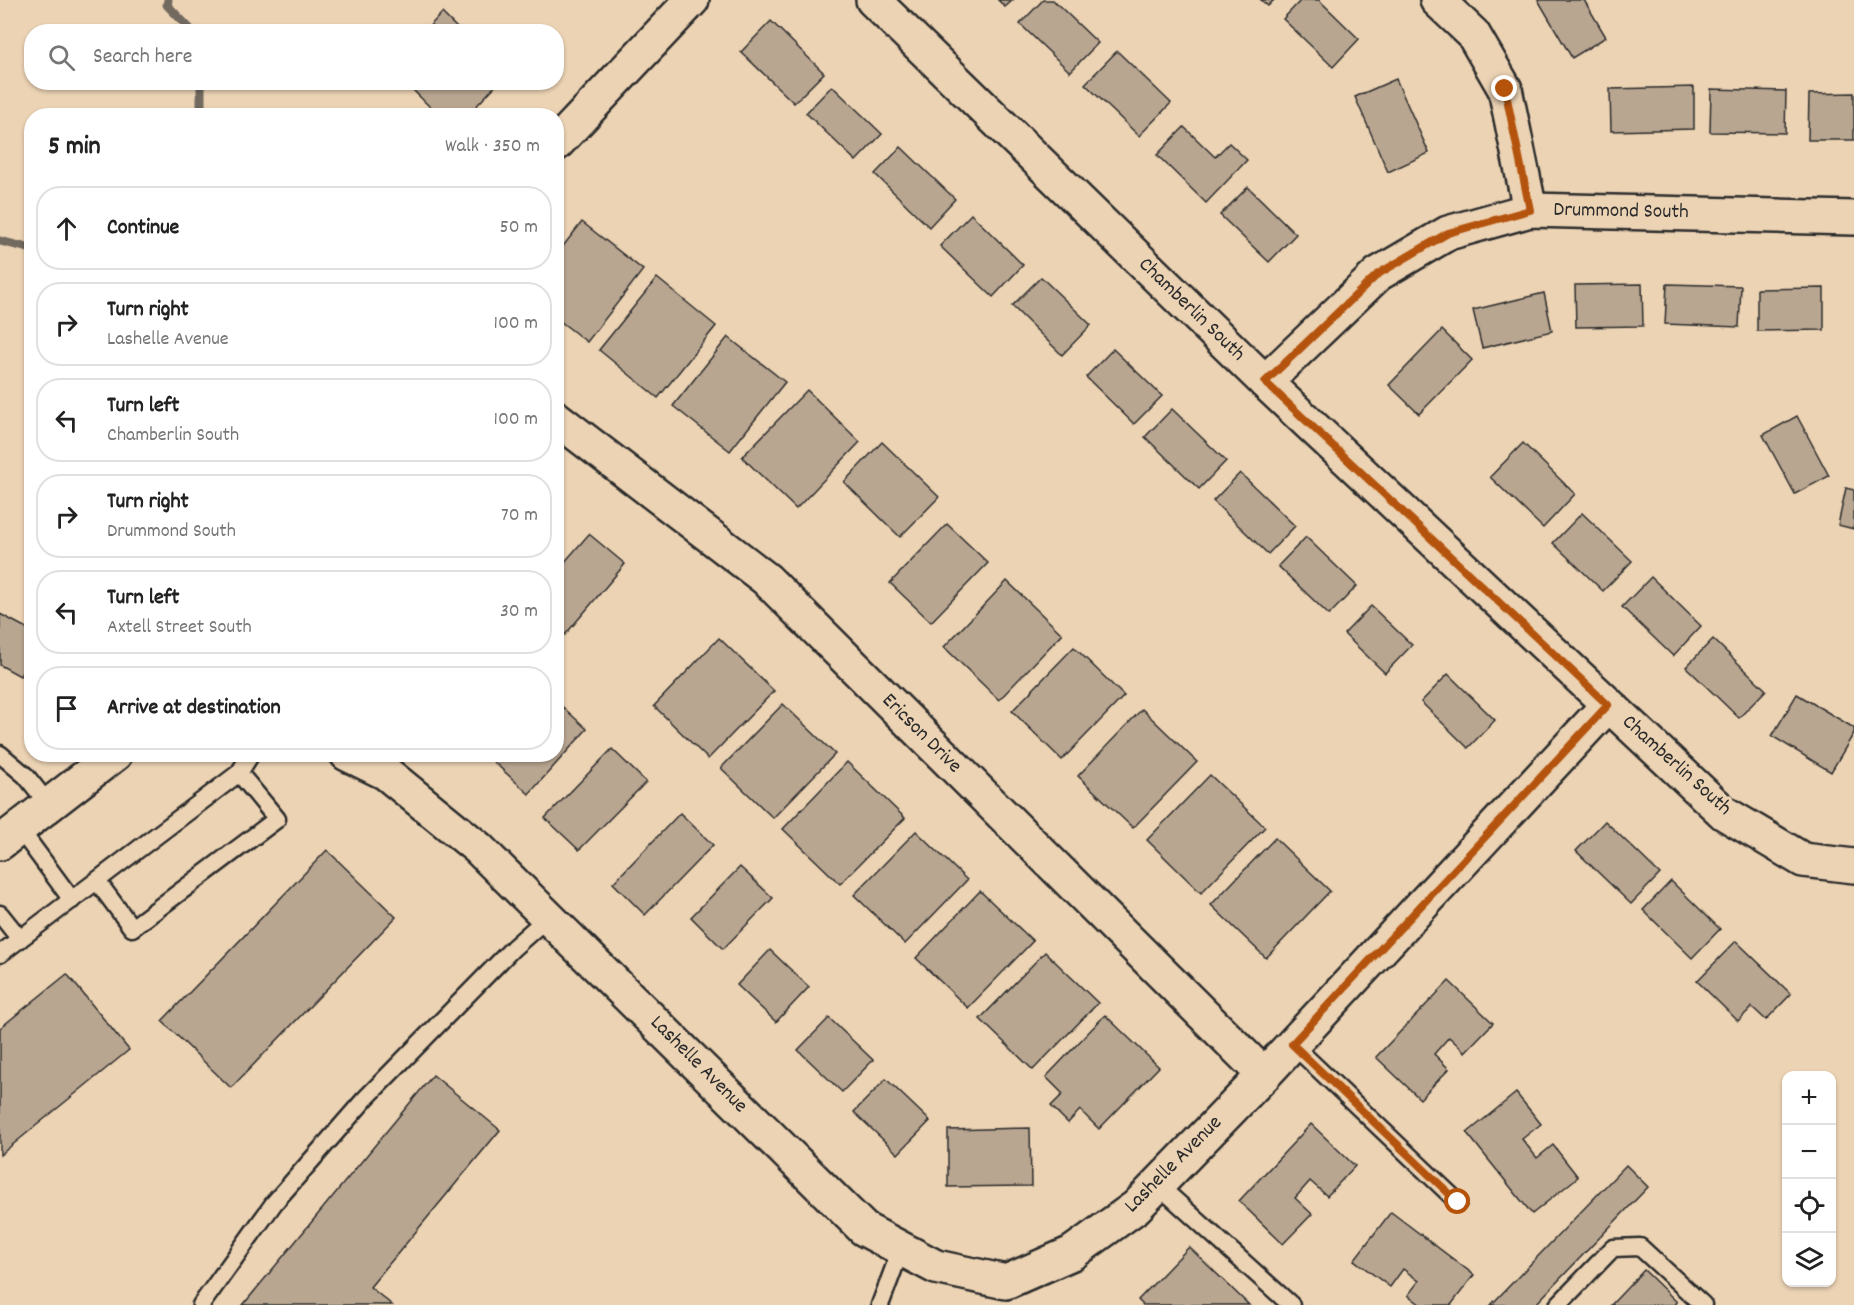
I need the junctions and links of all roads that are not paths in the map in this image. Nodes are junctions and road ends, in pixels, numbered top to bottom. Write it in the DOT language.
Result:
graph roads {
  1 [pos="692,0"];
  2 [pos="873,0"];
  3 [pos="1437,0"];
  4 [pos="564,136"];
  5 [pos="1530,210"];
  6 [pos="1854,218"];
  7 [pos="1265,382"];
  8 [pos="564,424"];
  9 [pos="1608,705"];
  10 [pos="0,754"];
  11 [pos="105,762"];
  12 [pos="246,762"];
  13 [pos="364,762"];
  14 [pos="239,773"];
  15 [pos="49,805"];
  16 [pos="10,835"];
  17 [pos="1854,866"];
  18 [pos="97,881"];
  19 [pos="72,900"];
  20 [pos="0,914"];
  21 [pos="548,917"];
  22 [pos="20,939"];
  23 [pos="0,954"];
  24 [pos="1292,1044"];
  25 [pos="1264,1075"];
  26 [pos="1157,1185"];
  27 [pos="1458,1202"];
  28 [pos="901,1249"];
  29 [pos="1008,1293"];
  30 [pos="1695,1302"];
  31 [pos="201,1305"];
  32 [pos="880,1305"];
  33 [pos="1291,1305"];
  34 [pos="1558,1305"];
  1 -- 4 [label="street"];
  2 -- 7 [label="street, Chamberlin South"];
  3 -- 5 [label="street"];
  5 -- 6 [label="street, Drummond South"];
  5 -- 7 [label="street, Drummond South"];
  7 -- 9 [label="street, Chamberlin South"];
  8 -- 25 [label="street, Ericson Drive"];
  9 -- 17 [label="street, Chamberlin South"];
  9 -- 24 [label="street, Lashelle Avenue"];
  10 -- 15 [label="lane"];
  11 -- 15 [label="street"];
  12 -- 14 [label="lane"];
  13 -- 21 [label="street, Lashelle Avenue"];
  14 -- 18 [label="lane"];
  14 -- 18 [label="lane"];
  15 -- 16 [label="street"];
  16 -- 19 [label="lane"];
  18 -- 19 [label="lane"];
  19 -- 22 [label="lane"];
  20 -- 22 [label="lane"];
  21 -- 28 [label="street, Lashelle Avenue"];
  21 -- 31 [label="lane"];
  22 -- 23 [label="lane"];
  24 -- 25 [label="street, Lashelle Avenue"];
  24 -- 27 [label="lane"];
  25 -- 26 [label="street, Lashelle Avenue"];
  26 -- 29 [label="street, Lashelle Avenue"];
  26 -- 33 [label="lane"];
  28 -- 29 [label="street, Lashelle Avenue"];
  28 -- 32 [label="lane"];
  30 -- 34 [label="lane"];
}
